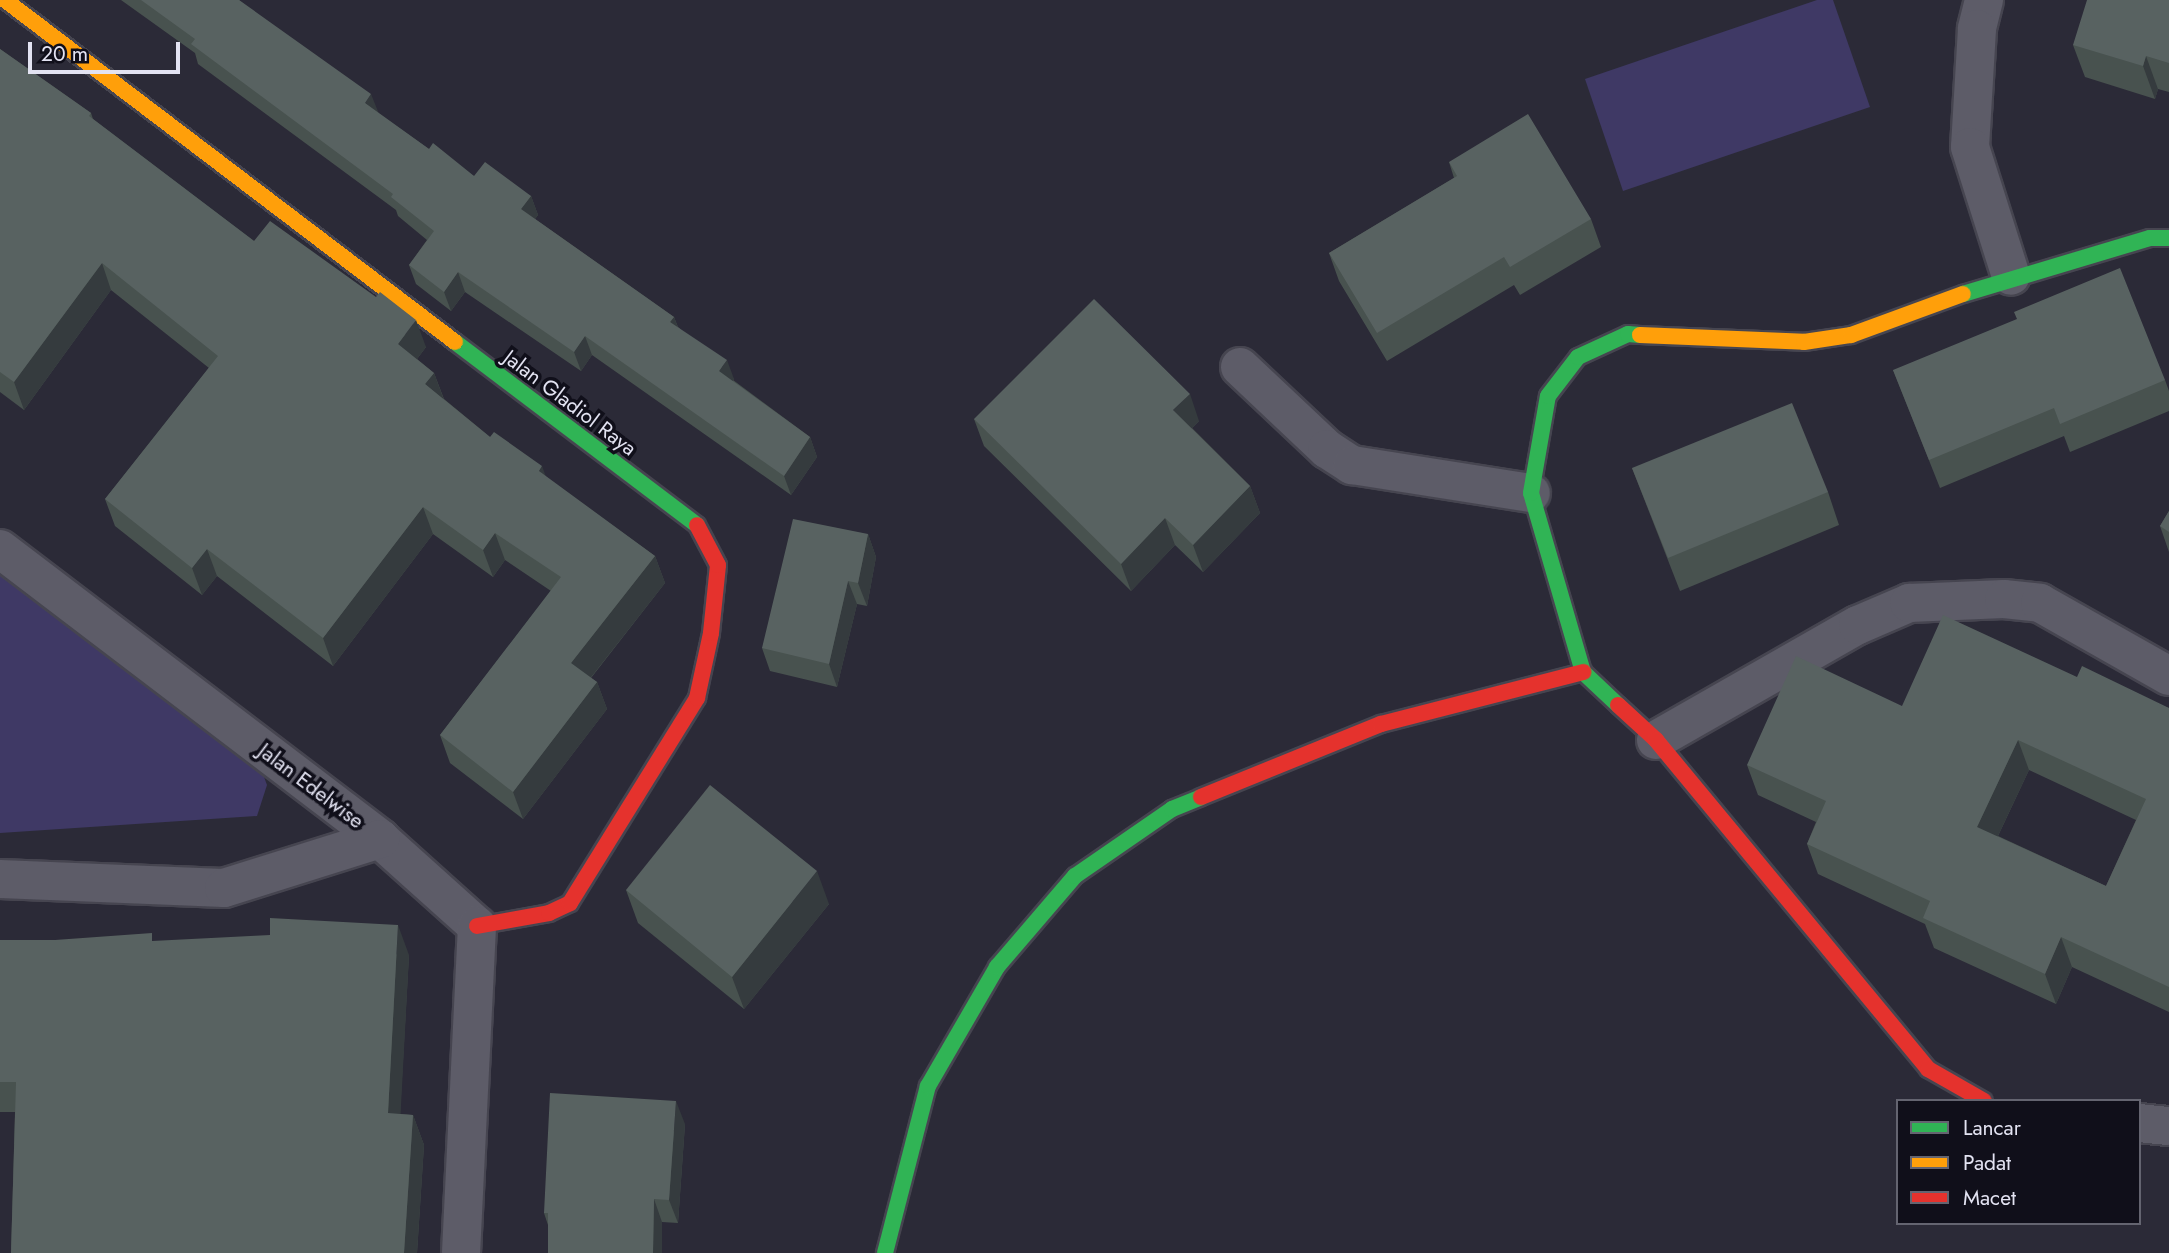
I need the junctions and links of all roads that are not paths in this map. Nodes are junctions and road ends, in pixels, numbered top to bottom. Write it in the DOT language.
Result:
graph roads {
  1 [pos="5,0"];
  2 [pos="1984,0"];
  3 [pos="2169,238"];
  4 [pos="2011,276"];
  5 [pos="1240,367"];
  6 [pos="1531,493"];
  7 [pos="0,549"];
  8 [pos="1583,672"];
  9 [pos="2169,676"];
  10 [pos="1656,740"];
  11 [pos="380,839"];
  12 [pos="0,879"];
  13 [pos="477,926"];
  14 [pos="1980,1099"];
  15 [pos="2141,1123"];
  16 [pos="2169,1126"];
  17 [pos="460,1253"];
  18 [pos="885,1253"];
  1 -- 13 [label="street, Jalan Gladiol Raya"];
  2 -- 4 [label="street"];
  3 -- 4 [label="street"];
  4 -- 6 [label="street"];
  5 -- 6 [label="street"];
  6 -- 8 [label="street"];
  7 -- 11 [label="street, Jalan Edelwise"];
  8 -- 10 [label="street"];
  8 -- 18 [label="street"];
  9 -- 10 [label="street"];
  10 -- 14 [label="street"];
  11 -- 12 [label="street, Jalan Edelwise"];
  11 -- 13 [label="street"];
  13 -- 17 [label="street"];
  15 -- 16 [label="street"];
}
